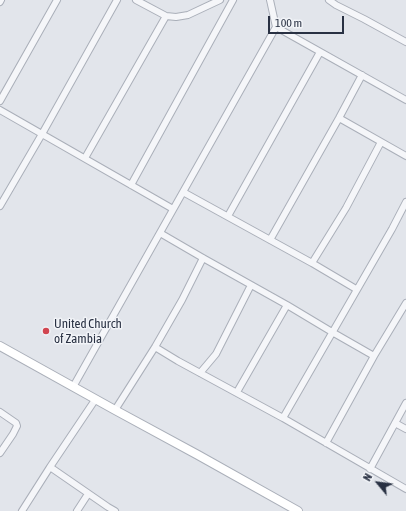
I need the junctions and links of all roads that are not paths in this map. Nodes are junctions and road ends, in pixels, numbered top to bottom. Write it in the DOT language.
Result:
graph roads {
  1 [pos="57,0"];
  2 [pos="117,0"];
  3 [pos="136,0"];
  4 [pos="220,0"];
  5 [pos="233,0"];
  6 [pos="270,0"];
  7 [pos="329,0"];
  8 [pos="166,16"];
  9 [pos="276,27"];
  10 [pos="406,42"];
  11 [pos="320,52"];
  12 [pos="362,75"];
  13 [pos="406,100"];
  14 [pos="0,101"];
  15 [pos="0,110"];
  16 [pos="338,118"];
  17 [pos="42,134"];
  18 [pos="381,142"];
  19 [pos="406,156"];
  20 [pos="85,158"];
  21 [pos="130,185"];
  22 [pos="183,192"];
  23 [pos="406,202"];
  24 [pos="0,206"];
  25 [pos="173,209"];
  26 [pos="228,216"];
  27 [pos="160,234"];
  28 [pos="270,240"];
  29 [pos="202,258"];
  30 [pos="312,263"];
  31 [pos="251,285"];
  32 [pos="356,289"];
  33 [pos="406,303"];
  34 [pos="287,305"];
  35 [pos="332,332"];
  36 [pos="0,346"];
  37 [pos="155,346"];
  38 [pos="374,356"];
  39 [pos="200,373"];
  40 [pos="73,387"];
  41 [pos="237,392"];
  42 [pos="95,400"];
  43 [pos="406,403"];
  44 [pos="115,410"];
  45 [pos="0,412"];
  46 [pos="283,418"];
  47 [pos="395,423"];
  48 [pos="406,429"];
  49 [pos="326,443"];
  50 [pos="0,453"];
  51 [pos="50,468"];
  52 [pos="370,469"];
  53 [pos="406,489"];
  54 [pos="88,494"];
  55 [pos="22,511"];
  56 [pos="77,511"];
  57 [pos="115,511"];
  58 [pos="298,511"];
  1 -- 14 [label="street"];
  2 -- 17 [label="street"];
  3 -- 8 [label="street"];
  4 -- 8 [label="street"];
  5 -- 21 [label="street"];
  6 -- 9 [label="street"];
  7 -- 10 [label="street"];
  8 -- 20 [label="street"];
  9 -- 11 [label="street"];
  9 -- 22 [label="street"];
  11 -- 12 [label="street"];
  11 -- 26 [label="street"];
  12 -- 13 [label="street"];
  12 -- 16 [label="street"];
  15 -- 17 [label="street"];
  16 -- 18 [label="street"];
  16 -- 28 [label="street"];
  17 -- 20 [label="street"];
  17 -- 24 [label="street"];
  18 -- 19 [label="street"];
  18 -- 30 [label="street"];
  20 -- 21 [label="street"];
  21 -- 25 [label="street"];
  22 -- 25 [label="street"];
  22 -- 26 [label="street"];
  23 -- 32 [label="street"];
  25 -- 27 [label="street"];
  26 -- 28 [label="street"];
  27 -- 29 [label="street"];
  27 -- 40 [label="street"];
  28 -- 30 [label="street"];
  29 -- 31 [label="street"];
  29 -- 37 [label="street"];
  30 -- 32 [label="street"];
  31 -- 34 [label="street"];
  31 -- 39 [label="street"];
  32 -- 35 [label="street"];
  33 -- 38 [label="street"];
  34 -- 35 [label="street"];
  34 -- 41 [label="street"];
  35 -- 38 [label="street"];
  35 -- 46 [label="street"];
  36 -- 40 [label="main road"];
  37 -- 39 [label="street"];
  37 -- 44 [label="street"];
  38 -- 49 [label="street"];
  39 -- 41 [label="street"];
  40 -- 42 [label="main road"];
  41 -- 46 [label="street"];
  42 -- 44 [label="main road"];
  42 -- 51 [label="street"];
  43 -- 47 [label="street"];
  44 -- 58 [label="main road"];
  45 -- 50 [label="street"];
  46 -- 49 [label="street"];
  47 -- 48 [label="street"];
  47 -- 52 [label="street"];
  49 -- 52 [label="street"];
  51 -- 54 [label="street"];
  51 -- 55 [label="street"];
  52 -- 53 [label="street"];
  54 -- 56 [label="street"];
  54 -- 57 [label="street"];
}
